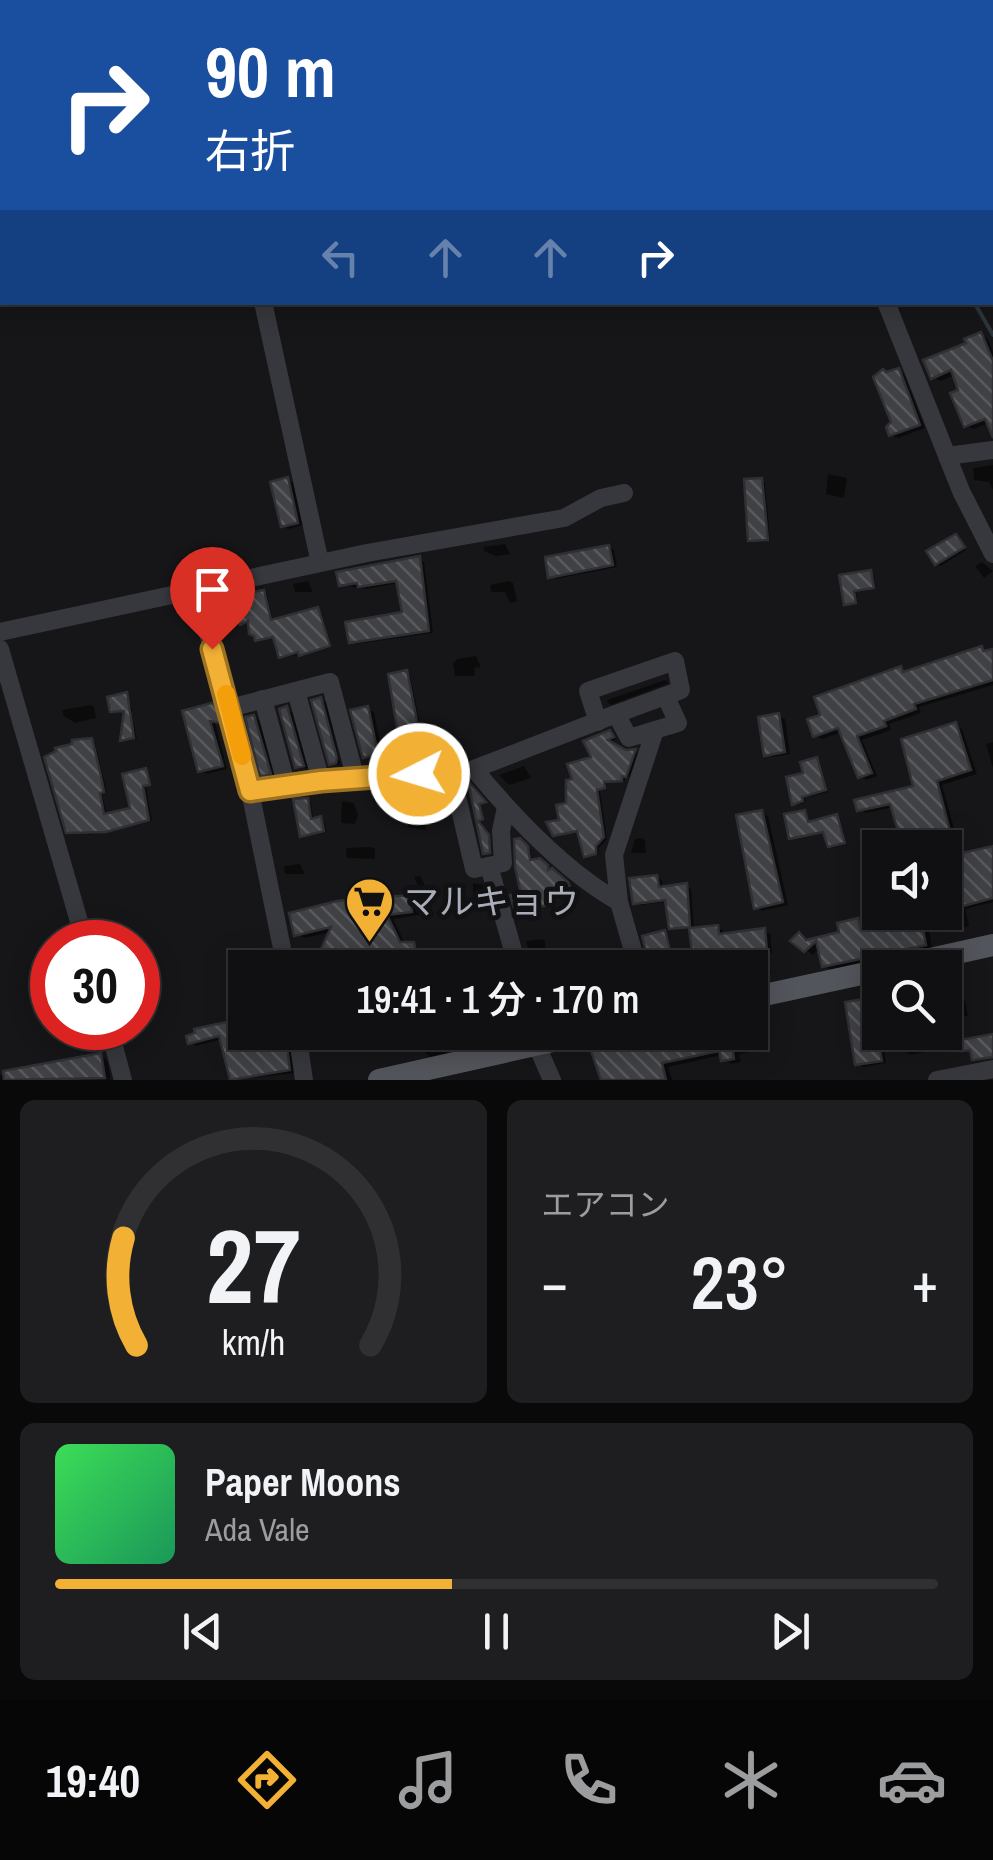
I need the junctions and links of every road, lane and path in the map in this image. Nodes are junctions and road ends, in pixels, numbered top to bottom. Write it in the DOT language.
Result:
graph roads {
  1 [pos="264,305"];
  2 [pos="887,305"];
  3 [pos="993,450"];
  4 [pos="947,456"];
  5 [pos="624,493"];
  6 [pos="993,554"];
  7 [pos="320,563"];
  8 [pos="196,590"];
  9 [pos="0,632"];
  10 [pos="0,649"];
  11 [pos="296,691"];
  12 [pos="666,697"];
  13 [pos="263,700"];
  14 [pos="230,708"];
  15 [pos="607,718"];
  16 [pos="655,730"];
  17 [pos="474,769"];
  18 [pos="451,771"];
  19 [pos="356,780"];
  20 [pos="321,781"];
  21 [pos="287,787"];
  22 [pos="250,791"];
  23 [pos="506,807"];
  24 [pos="489,866"];
  25 [pos="619,902"];
  26 [pos="78,920"];
  27 [pos="993,945"];
  28 [pos="282,950"];
  29 [pos="513,950"];
  30 [pos="633,950"];
  31 [pos="962,952"];
  32 [pos="862,974"];
  33 [pos="768,994"];
  34 [pos="115,1050"];
  35 [pos="300,1050"];
  36 [pos="492,1050"];
  37 [pos="538,1050"];
  38 [pos="993,1069"];
  39 [pos="948,1078"];
  40 [pos="123,1080"];
  41 [pos="304,1080"];
  42 [pos="379,1080"];
  43 [pos="552,1080"];
  1 -- 7 [label="street"];
  2 -- 4 [label="street"];
  3 -- 4 [label="street"];
  4 -- 6 [label="street"];
  5 -- 7 [label="street"];
  7 -- 8 [label="street"];
  8 -- 9 [label="street"];
  8 -- 14 [label="street"];
  10 -- 26 [label="street"];
  11 -- 13 [label="street"];
  11 -- 19 [label="street"];
  11 -- 20 [label="street"];
  12 -- 15 [label="street"];
  12 -- 15 [label="street"];
  12 -- 16 [label="street"];
  13 -- 14 [label="street"];
  13 -- 21 [label="street"];
  14 -- 22 [label="street"];
  15 -- 16 [label="street"];
  15 -- 17 [label="street"];
  16 -- 25 [label="street"];
  17 -- 18 [label="street"];
  17 -- 23 [label="street"];
  18 -- 19 [label="street"];
  18 -- 24 [label="street"];
  19 -- 20 [label="street"];
  20 -- 21 [label="street"];
  21 -- 22 [label="street"];
  22 -- 28 [label="street"];
  23 -- 24 [label="street"];
  23 -- 25 [label="street"];
  24 -- 29 [label="street"];
  25 -- 30 [label="street"];
  27 -- 31 [label="main road"];
  32 -- 33 [label="main road"];
  34 -- 40 [label="street"];
  35 -- 41 [label="street"];
  36 -- 42 [label="main road"];
  37 -- 43 [label="street"];
  38 -- 39 [label="street"];
}
